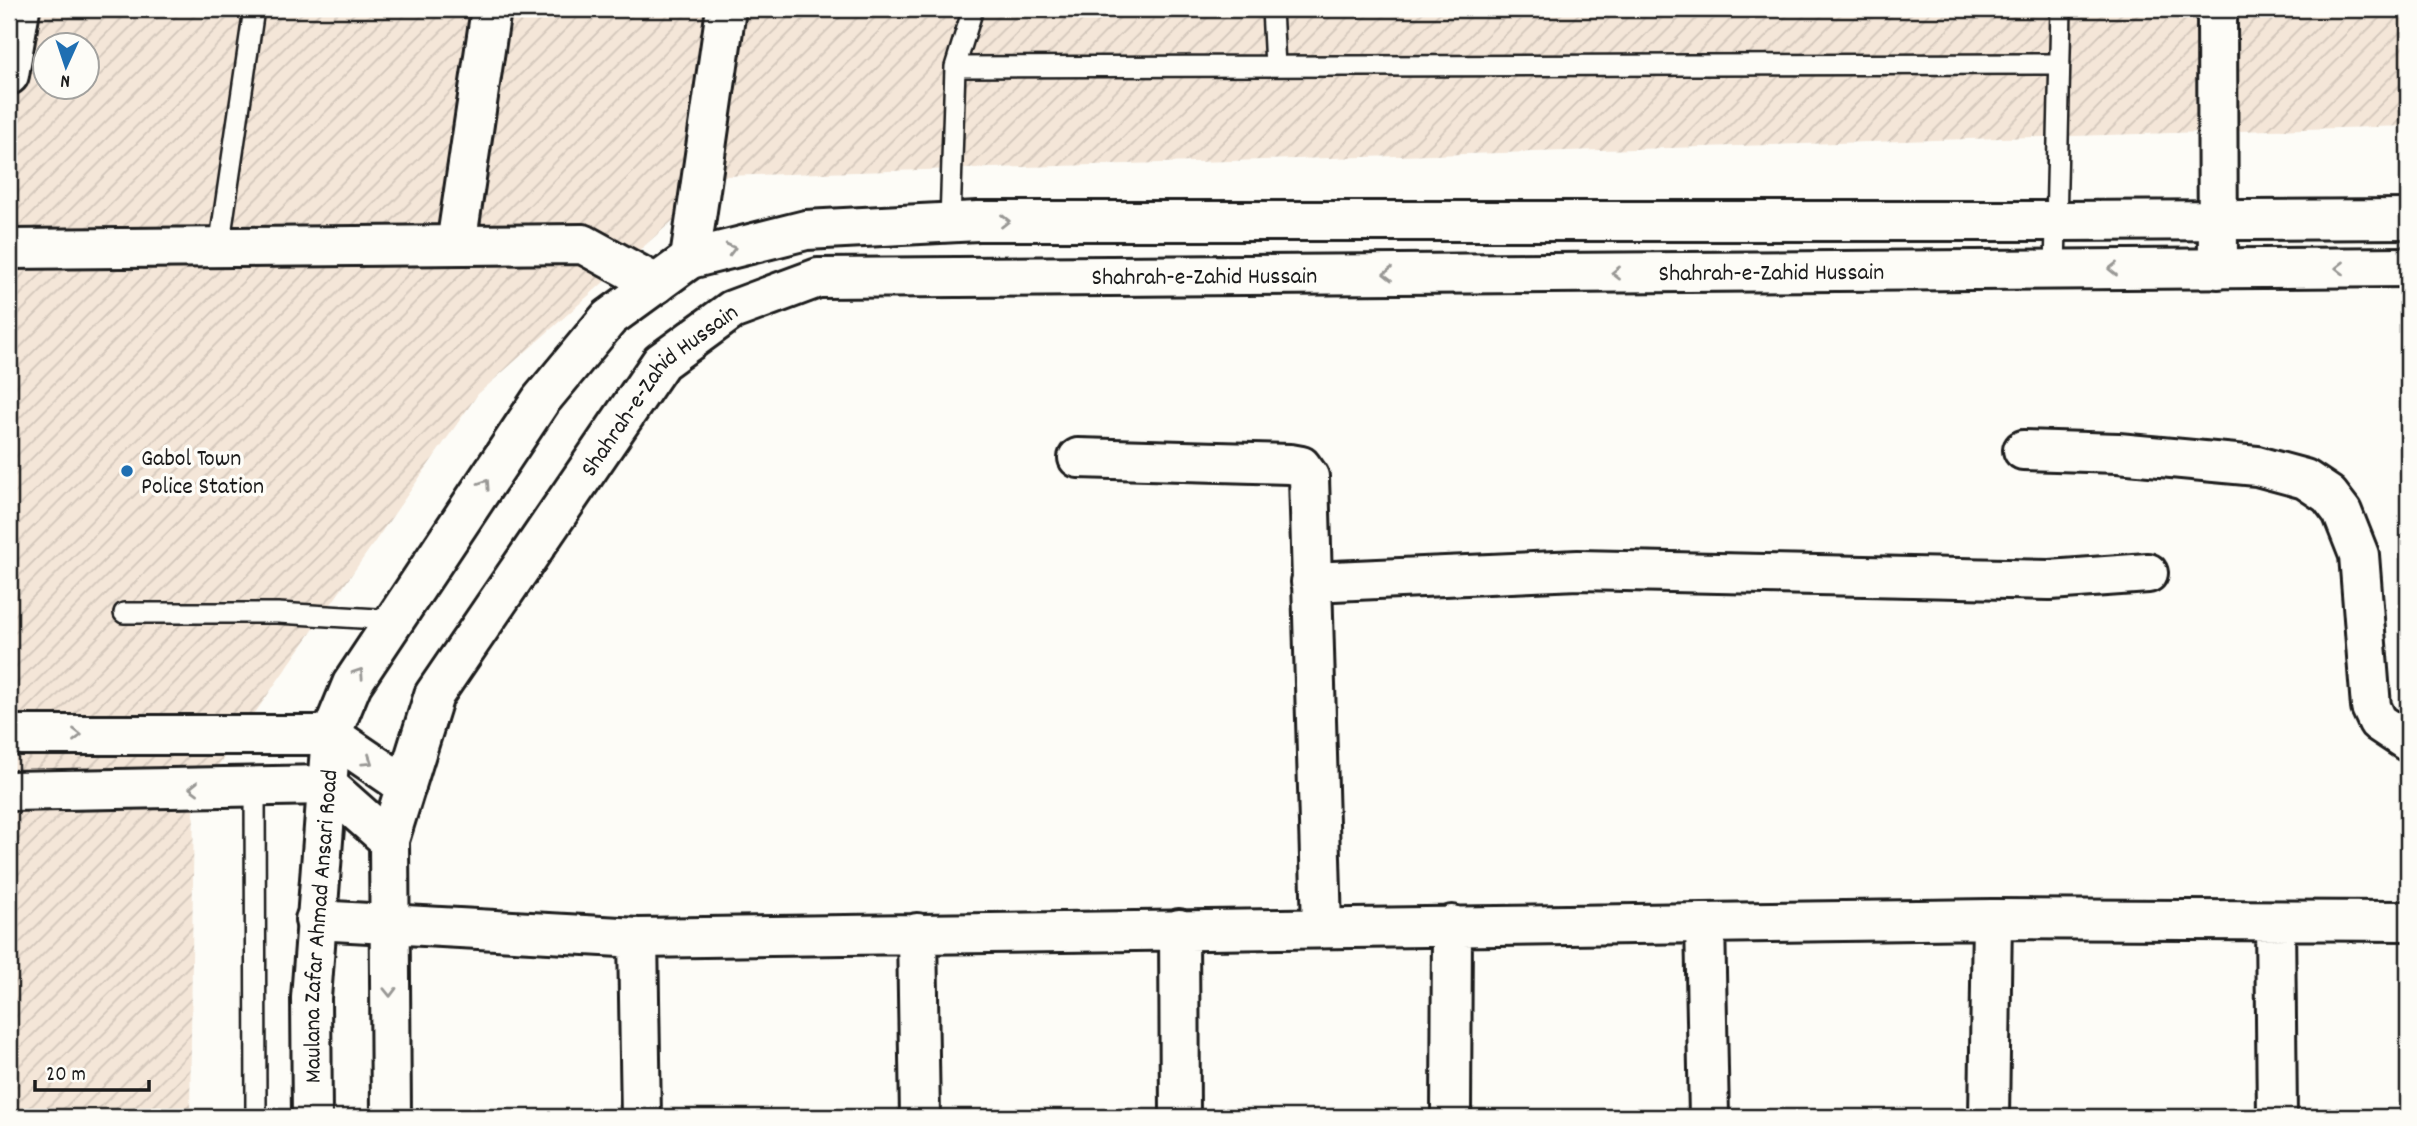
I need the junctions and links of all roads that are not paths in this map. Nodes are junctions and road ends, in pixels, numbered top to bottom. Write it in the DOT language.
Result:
graph roads {
  1 [pos="20,9"];
  2 [pos="254,9"];
  3 [pos="491,9"];
  4 [pos="726,9"];
  5 [pos="973,9"];
  6 [pos="1272,9"];
  7 [pos="2061,9"];
  8 [pos="2217,9"];
  9 [pos="2060,64"];
  10 [pos="1275,66"];
  11 [pos="955,67"];
  12 [pos="9,75"];
  13 [pos="2408,219"];
  14 [pos="2217,221"];
  15 [pos="950,222"];
  16 [pos="2057,222"];
  17 [pos="456,245"];
  18 [pos="219,248"];
  19 [pos="9,249"];
  20 [pos="690,259"];
  21 [pos="2408,267"];
  22 [pos="2218,269"];
  23 [pos="2055,270"];
  24 [pos="656,284"];
  25 [pos="2023,450"];
  26 [pos="1078,458"];
  27 [pos="2148,573"];
  28 [pos="1311,582"];
  29 [pos="124,613"];
  30 [pos="394,620"];
  31 [pos="9,734"];
  32 [pos="331,735"];
  33 [pos="2408,743"];
  34 [pos="327,785"];
  35 [pos="255,786"];
  36 [pos="406,786"];
  37 [pos="9,791"];
  38 [pos="389,840"];
  39 [pos="1992,919"];
  40 [pos="316,920"];
  41 [pos="2275,921"];
  42 [pos="2408,921"];
  43 [pos="389,923"];
  44 [pos="1705,923"];
  45 [pos="1452,925"];
  46 [pos="1322,927"];
  47 [pos="1179,929"];
  48 [pos="917,933"];
  49 [pos="638,938"];
  50 [pos="256,1117"];
  51 [pos="312,1117"];
  52 [pos="391,1117"];
  53 [pos="641,1117"];
  54 [pos="920,1117"];
  55 [pos="1180,1117"];
  56 [pos="1451,1117"];
  57 [pos="1709,1117"];
  58 [pos="1989,1117"];
  59 [pos="2277,1117"];
  1 -- 12 [label="street"];
  2 -- 18 [label="lane"];
  3 -- 17 [label="street"];
  4 -- 20 [label="street"];
  5 -- 11 [label="lane"];
  6 -- 10 [label="lane"];
  7 -- 9 [label="lane"];
  8 -- 14 [label="street"];
  9 -- 10 [label="lane"];
  9 -- 16 [label="lane"];
  10 -- 11 [label="lane"];
  11 -- 15 [label="lane"];
  13 -- 14 [label="street, Shahrah-e-Zahid Hussain"];
  14 -- 16 [label="street, Shahrah-e-Zahid Hussain"];
  14 -- 22 [label="street"];
  15 -- 16 [label="street, Shahrah-e-Zahid Hussain, one-way"];
  20 -- 15 [label="street, Shahrah-e-Zahid Hussain, one-way"];
  16 -- 23 [label="lane"];
  17 -- 18 [label="street"];
  17 -- 24 [label="street"];
  18 -- 19 [label="street"];
  20 -- 24 [label="street, Shahrah-e-Zahid Hussain"];
  21 -- 22 [label="street, Shahrah-e-Zahid Hussain, one-way"];
  22 -- 23 [label="street, Shahrah-e-Zahid Hussain, one-way"];
  23 -- 36 [label="street, Shahrah-e-Zahid Hussain, one-way"];
  30 -- 24 [label="street, Shahrah-e-Zahid Hussain, one-way"];
  25 -- 33 [label="street"];
  26 -- 28 [label="street"];
  27 -- 28 [label="street"];
  28 -- 46 [label="street"];
  29 -- 30 [label="lane"];
  32 -- 30 [label="street, Shahrah-e-Zahid Hussain, one-way"];
  31 -- 32 [label="street, one-way"];
  32 -- 34 [label="street, Maulana Zafar Ahmad Ansari Road"];
  32 -- 36 [label="street, one-way"];
  34 -- 35 [label="street"];
  34 -- 38 [label="street"];
  34 -- 40 [label="street, Maulana Zafar Ahmad Ansari Road"];
  35 -- 37 [label="street, one-way"];
  35 -- 50 [label="lane"];
  36 -- 38 [label="street, Shahrah-e-Zahid Hussain"];
  38 -- 43 [label="street, Shahrah-e-Zahid Hussain"];
  39 -- 41 [label="street"];
  39 -- 44 [label="street"];
  39 -- 58 [label="street"];
  40 -- 43 [label="street"];
  40 -- 51 [label="street, Maulana Zafar Ahmad Ansari Road"];
  41 -- 42 [label="street"];
  41 -- 59 [label="street"];
  43 -- 49 [label="street"];
  43 -- 52 [label="street, one-way"];
  44 -- 45 [label="street"];
  44 -- 57 [label="street"];
  45 -- 46 [label="street"];
  45 -- 56 [label="street"];
  46 -- 47 [label="street"];
  47 -- 48 [label="street"];
  47 -- 55 [label="street"];
  48 -- 49 [label="street"];
  48 -- 54 [label="street"];
  49 -- 53 [label="street"];
}
